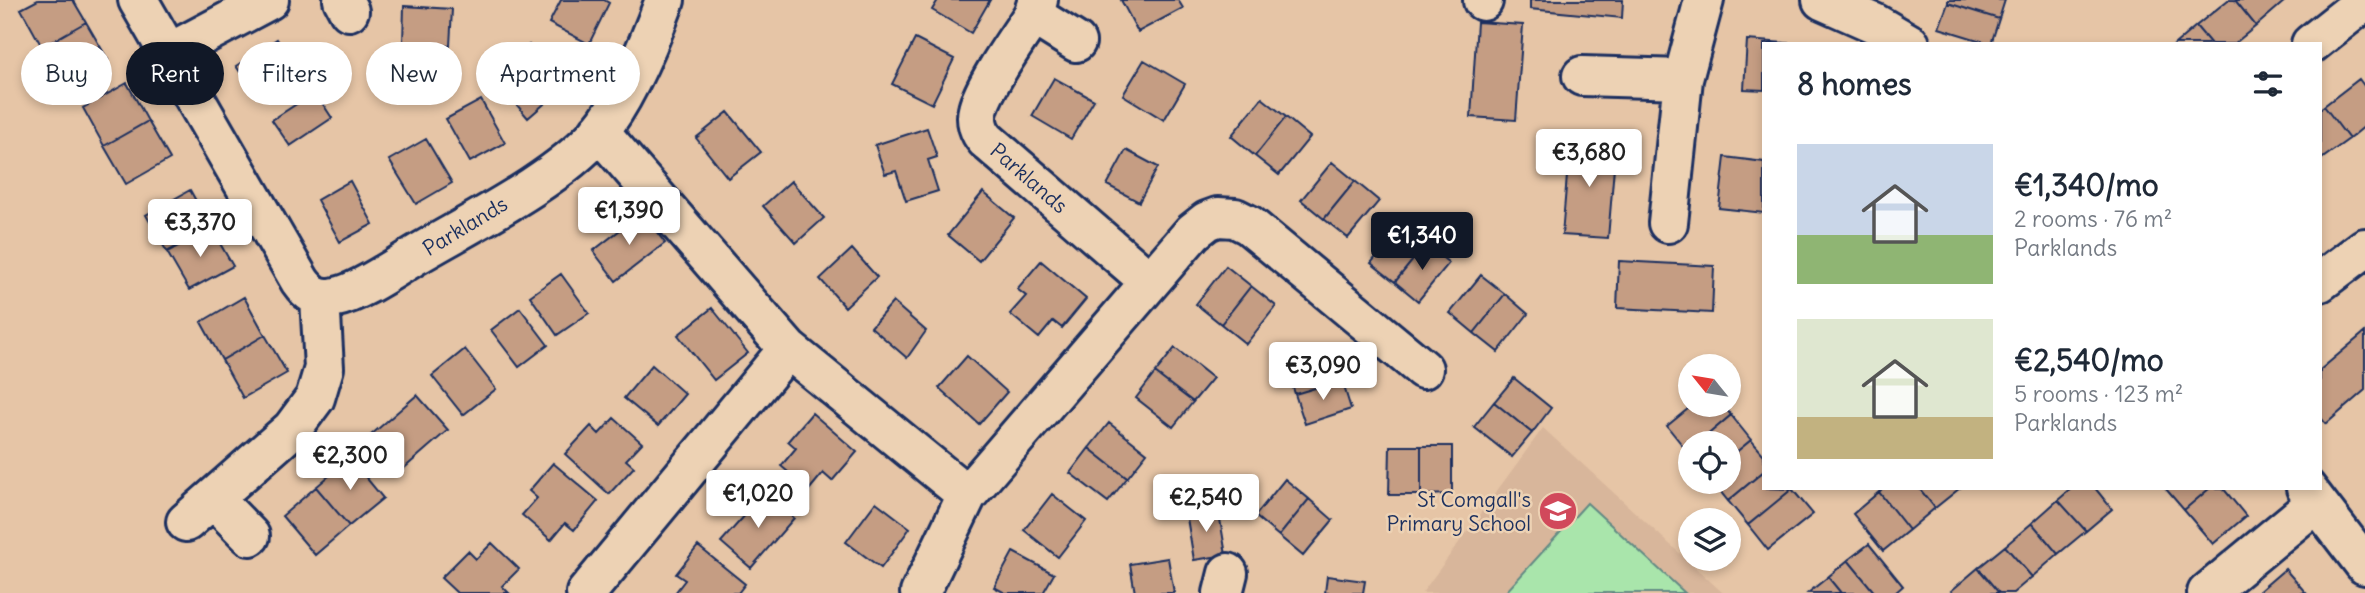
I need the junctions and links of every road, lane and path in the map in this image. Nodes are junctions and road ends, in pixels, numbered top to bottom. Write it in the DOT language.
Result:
graph roads {
  1 [pos="138,0"];
  2 [pos="269,0"];
  3 [pos="665,0"];
  4 [pos="1704,0"];
  5 [pos="1822,0"];
  6 [pos="1036,7"];
  7 [pos="1878,11"];
  8 [pos="2358,14"];
  9 [pos="163,42"];
  10 [pos="190,42"];
  11 [pos="1076,42"];
  12 [pos="1907,42"];
  13 [pos="2314,42"];
  14 [pos="1583,76"];
  15 [pos="1683,79"];
  16 [pos="199,105"];
  17 [pos="599,131"];
  18 [pos="1668,223"];
  19 [pos="1149,281"];
  20 [pos="320,298"];
  21 [pos="788,349"];
  22 [pos="1423,369"];
  23 [pos="967,495"];
  24 [pos="2311,496"];
  25 [pos="250,536"];
  26 [pos="2365,565"];
  27 [pos="925,591"];
  28 [pos="586,593"];
  29 [pos="2207,593"];
  1 -- 9 [label="street"];
  2 -- 10 [label="street"];
  3 -- 17 [label="street, Parklands"];
  4 -- 15 [label="street"];
  5 -- 7 [label="street"];
  6 -- 11 [label="street, Parklands"];
  6 -- 19 [label="street, Parklands"];
  7 -- 12 [label="street"];
  8 -- 13 [label="street"];
  14 -- 15 [label="street"];
  15 -- 18 [label="street"];
  16 -- 20 [label="street"];
  17 -- 20 [label="street, Parklands"];
  17 -- 21 [label="street"];
  19 -- 22 [label="street"];
  19 -- 23 [label="street"];
  20 -- 25 [label="street"];
  21 -- 23 [label="street"];
  21 -- 28 [label="street"];
  23 -- 27 [label="street"];
  24 -- 26 [label="street"];
  24 -- 29 [label="street"];
}
